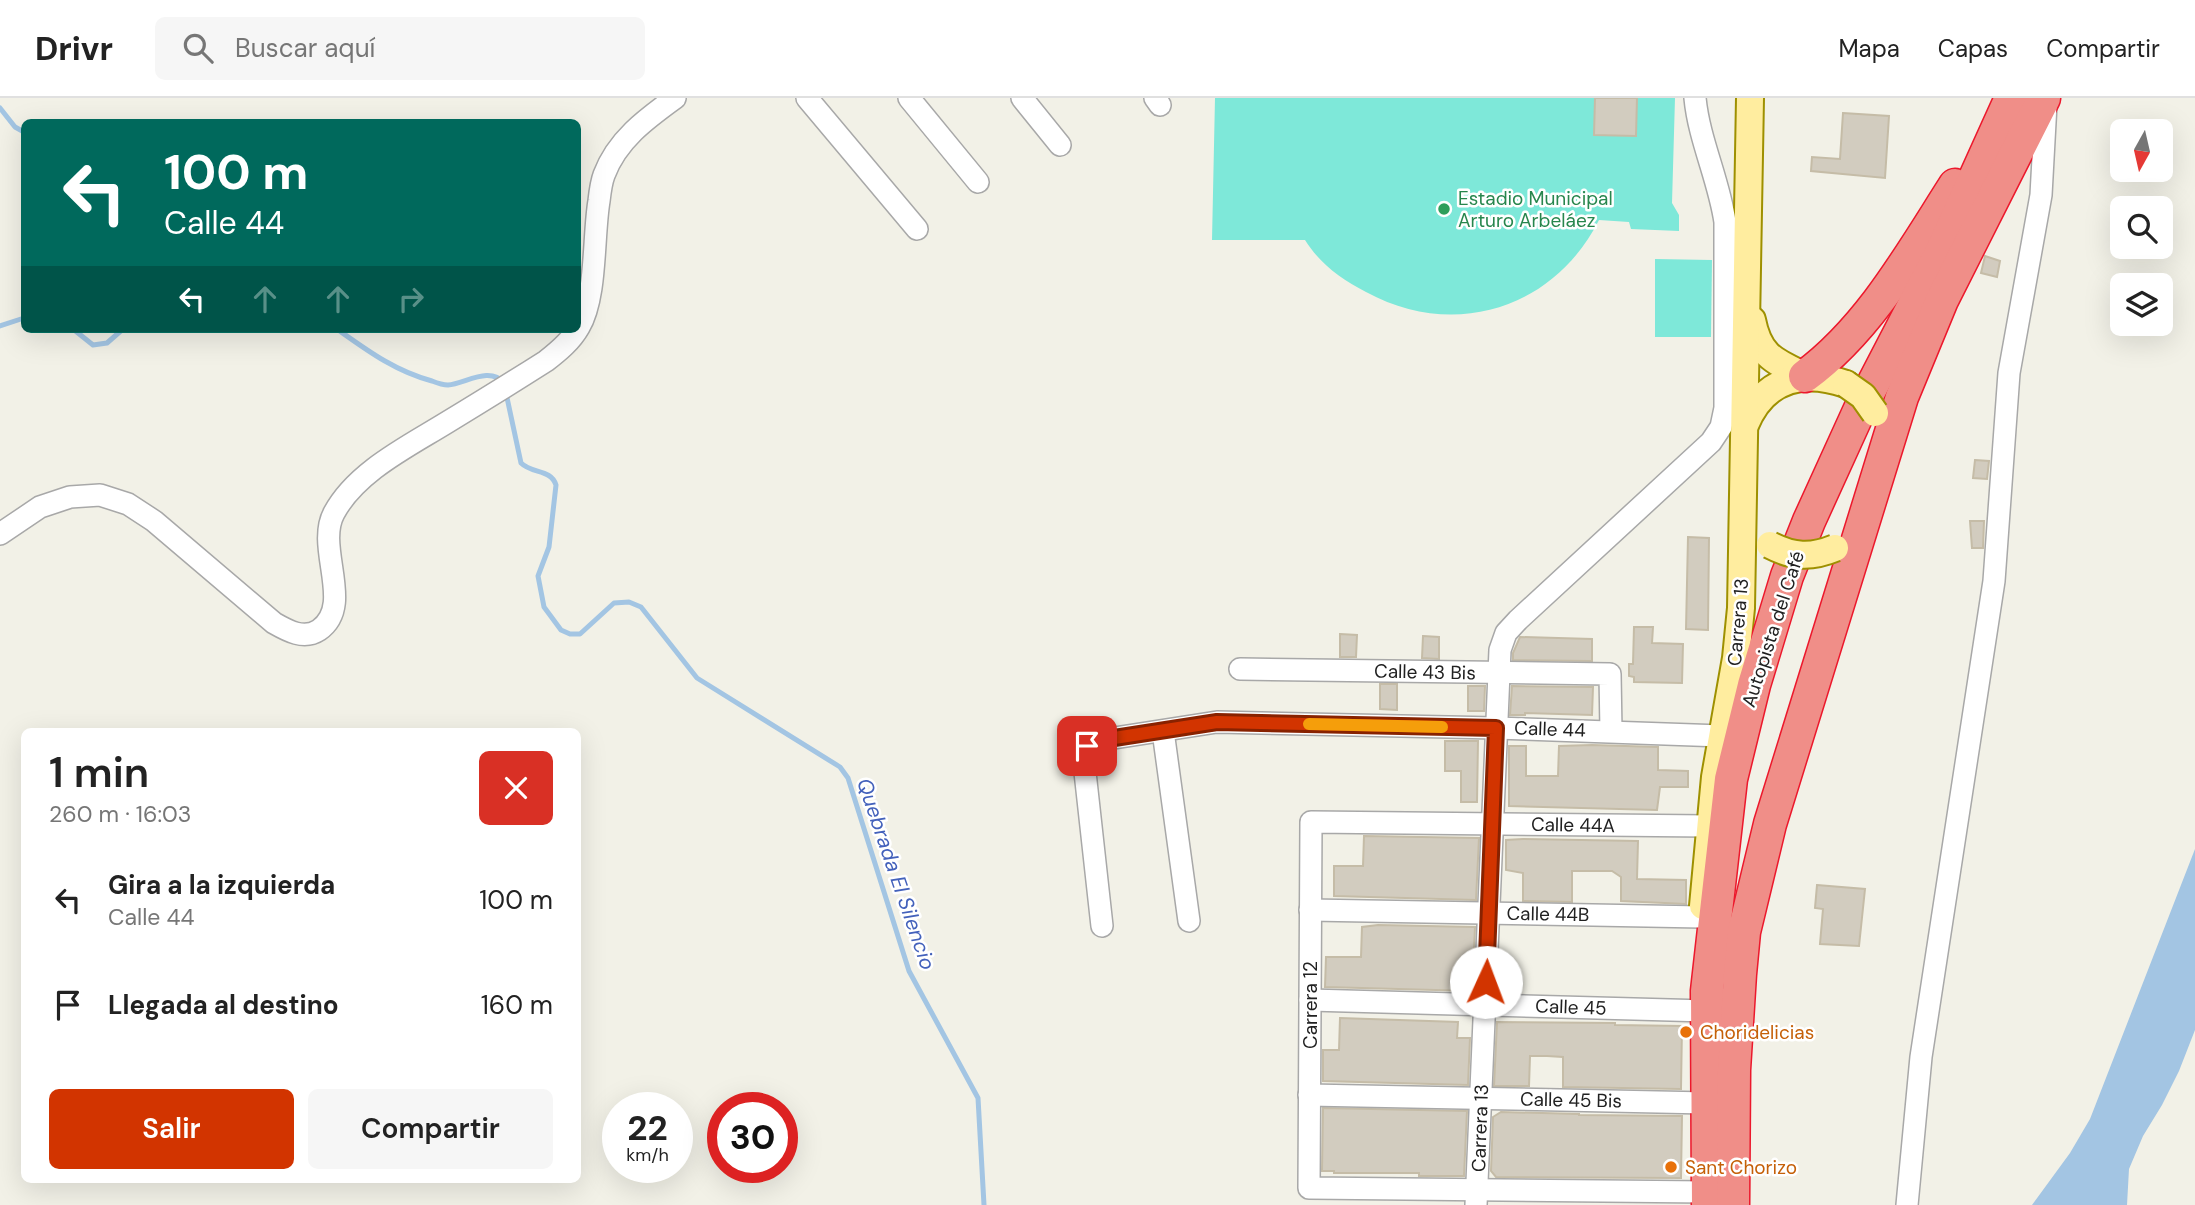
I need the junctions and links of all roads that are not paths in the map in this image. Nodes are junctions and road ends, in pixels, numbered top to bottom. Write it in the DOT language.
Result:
graph roads {
  1 [pos="676,98"];
  2 [pos="807,98"];
  3 [pos="909,98"];
  4 [pos="1022,98"];
  5 [pos="1695,98"];
  6 [pos="1750,98"];
  7 [pos="2045,98"];
  8 [pos="2010,100"];
  9 [pos="1060,145"];
  10 [pos="978,182"];
  11 [pos="917,229"];
  12 [pos="1746,291"];
  13 [pos="581,324"];
  14 [pos="575,333"];
  15 [pos="1805,376"];
  16 [pos="1745,427"];
  17 [pos="1879,474"];
  18 [pos="1744,501"];
  19 [pos="1866,516"];
  20 [pos="0,534"];
  21 [pos="1240,668"];
  22 [pos="1498,673"];
  23 [pos="1496,728"];
  24 [pos="1163,730"];
  25 [pos="1611,731"];
  26 [pos="1722,736"];
  27 [pos="1311,822"];
  28 [pos="1492,824"];
  29 [pos="1709,826"];
  30 [pos="1310,910"];
  31 [pos="1488,913"];
  32 [pos="1702,916"];
  33 [pos="1189,921"];
  34 [pos="1102,926"];
  35 [pos="1310,1000"];
  36 [pos="1707,1001"];
  37 [pos="1485,1005"];
  38 [pos="1309,1095"];
  39 [pos="1481,1098"];
  40 [pos="1707,1103"];
  41 [pos="1477,1197"];
  42 [pos="1716,1201"];
  43 [pos="1907,1205"];
  1 -- 13 [label="street"];
  2 -- 11 [label="street"];
  3 -- 10 [label="street"];
  4 -- 9 [label="street"];
  5 -- 22 [label="street, Carrera 13"];
  6 -- 12 [label="main road, Carrera 13"];
  7 -- 17 [label="highway"];
  7 -- 43 [label="street"];
  8 -- 15 [label="highway"];
  8 -- 36 [label="highway, Autopista del Café"];
  12 -- 15 [label="main road, Carrera 13"];
  12 -- 16 [label="main road, Carrera 13"];
  14 -- 20 [label="street"];
  15 -- 16 [label="main road"];
  15 -- 17 [label="main road, bridge"];
  16 -- 18 [label="main road, Carrera 13"];
  17 -- 19 [label="highway"];
  18 -- 19 [label="main road, bridge"];
  18 -- 26 [label="main road, Carrera 13"];
  19 -- 42 [label="highway"];
  21 -- 22 [label="street, Calle 43 Bis"];
  22 -- 23 [label="street, Carrera 13"];
  22 -- 25 [label="street, Calle 43 Bis"];
  23 -- 24 [label="street, Calle 44"];
  23 -- 25 [label="street, Calle 44"];
  23 -- 28 [label="street, Carrera 13"];
  24 -- 33 [label="street"];
  24 -- 34 [label="street, Calle 44"];
  25 -- 26 [label="street, Calle 44"];
  26 -- 29 [label="main road, Carrera 13"];
  27 -- 28 [label="street, Calle 44A"];
  27 -- 30 [label="street, Carrera 12"];
  28 -- 29 [label="street, Calle 44A"];
  28 -- 31 [label="street, Carrera 13"];
  29 -- 32 [label="main road, Carrera 13"];
  30 -- 31 [label="street, Calle 44B"];
  30 -- 35 [label="street, Carrera 12"];
  31 -- 32 [label="street, Calle 44B"];
  31 -- 37 [label="street, Carrera 13"];
  32 -- 36 [label="main road, Carrera 13"];
  35 -- 37 [label="street, Calle 45"];
  35 -- 38 [label="street, Carrera 12"];
  36 -- 37 [label="street, Calle 45"];
  36 -- 40 [label="highway, Autopista del Café"];
  37 -- 39 [label="street, Carrera 13"];
  38 -- 39 [label="street, Calle 45 Bis"];
  38 -- 41 [label="street, Carrera 12"];
  39 -- 40 [label="street, Calle 45 Bis"];
  39 -- 41 [label="street, Carrera 13"];
  40 -- 42 [label="highway, Autopista del Café"];
  41 -- 42 [label="street"];
}
